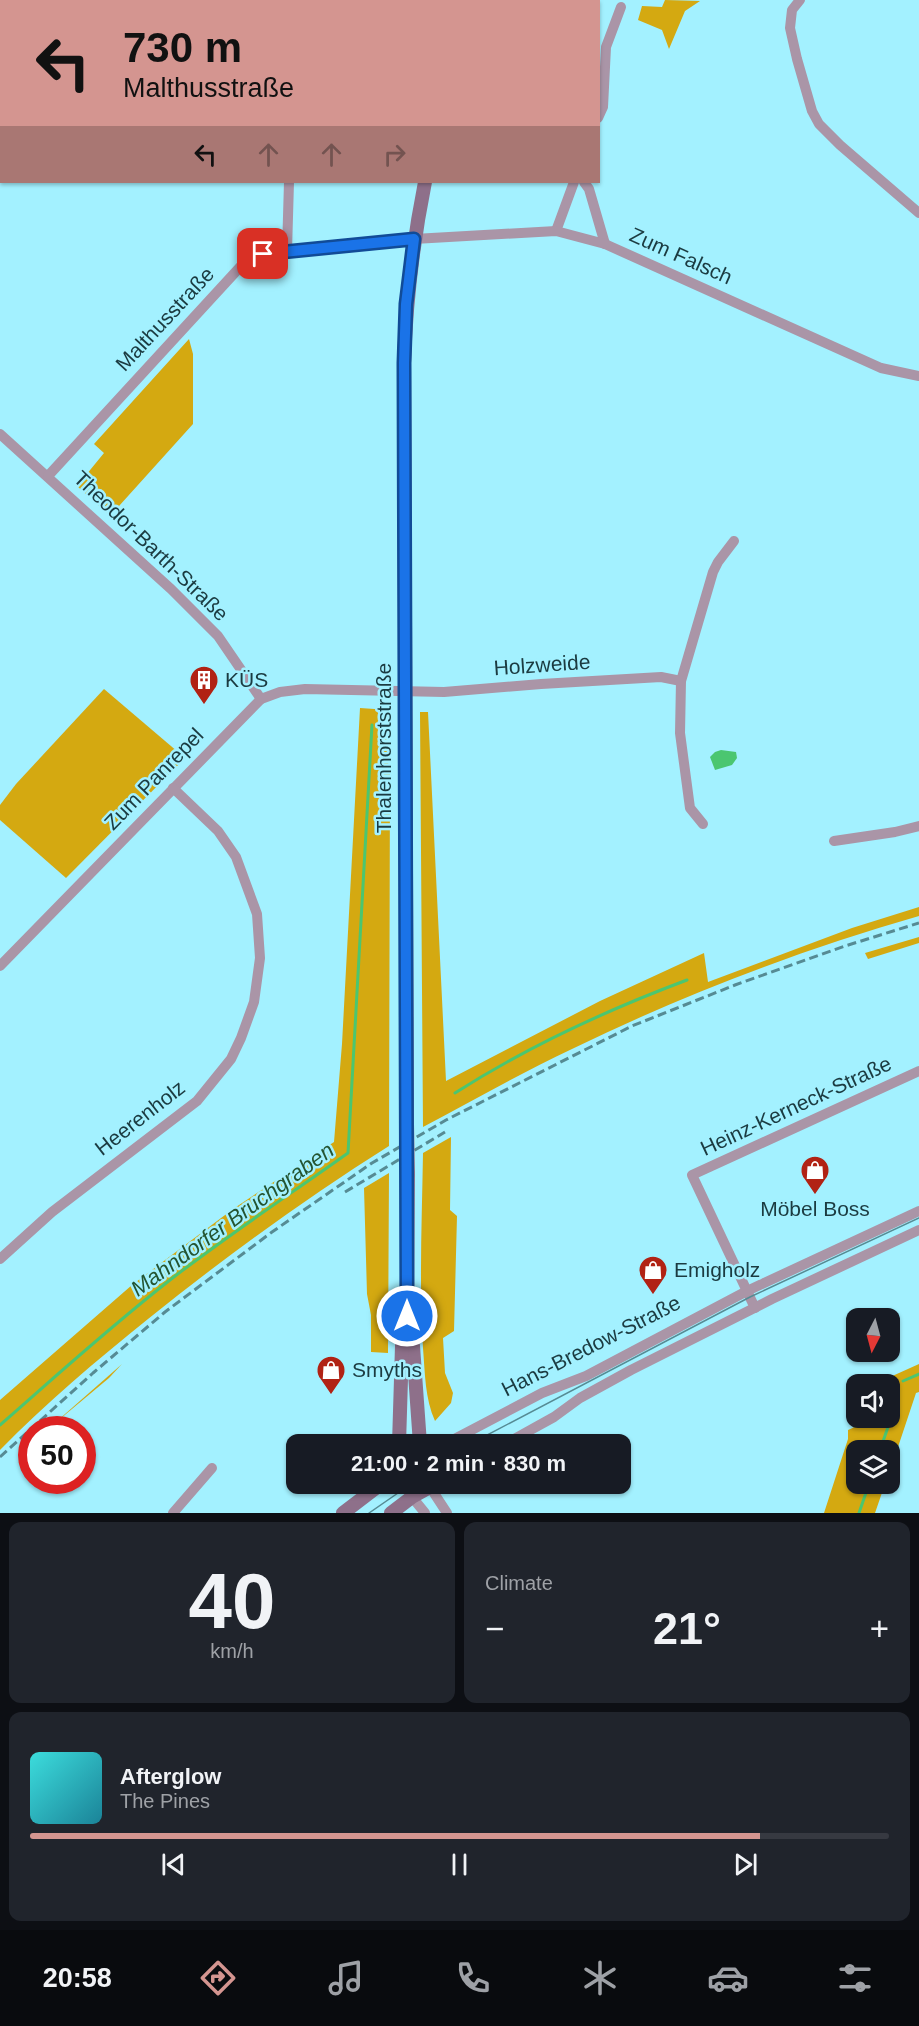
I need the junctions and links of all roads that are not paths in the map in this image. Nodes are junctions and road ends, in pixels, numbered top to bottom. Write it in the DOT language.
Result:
graph roads {
  1 [pos="800,0"];
  2 [pos="621,7"];
  3 [pos="600,114"];
  4 [pos="289,183"];
  5 [pos="425,183"];
  6 [pos="574,183"];
  7 [pos="585,183"];
  8 [pos="919,213"];
  9 [pos="556,231"];
  10 [pos="414,239"];
  11 [pos="605,244"];
  12 [pos="287,251"];
  13 [pos="919,376"];
  14 [pos="0,434"];
  15 [pos="48,476"];
  16 [pos="734,541"];
  17 [pos="681,681"];
  18 [pos="405,692"];
  19 [pos="261,699"];
  20 [pos="173,788"];
  21 [pos="704,824"];
  22 [pos="919,826"];
  23 [pos="834,841"];
  24 [pos="0,966"];
  25 [pos="919,1071"];
  26 [pos="919,1211"];
  27 [pos="919,1230"];
  28 [pos="0,1259"];
  29 [pos="747,1291"];
  30 [pos="755,1308"];
  31 [pos="407,1316"];
  32 [pos="399,1434"];
  33 [pos="419,1434"];
  34 [pos="464,1434"];
  35 [pos="524,1434"];
  36 [pos="212,1468"];
  37 [pos="368,1494"];
  38 [pos="411,1494"];
  39 [pos="417,1494"];
  40 [pos="437,1494"];
  41 [pos="412,1497"];
  42 [pos="173,1513"];
  43 [pos="343,1513"];
  44 [pos="391,1513"];
  45 [pos="425,1513"];
  46 [pos="447,1513"];
  1 -- 8 [label="street"];
  2 -- 3 [label="street"];
  4 -- 12 [label="street"];
  5 -- 10 [label="main road, Thalenhorststraße"];
  6 -- 9 [label="street"];
  7 -- 11 [label="street"];
  9 -- 10 [label="street, Zum Falsch"];
  9 -- 11 [label="street, Zum Falsch"];
  10 -- 12 [label="street, Malthusstraße"];
  10 -- 18 [label="main road, Thalenhorststraße"];
  11 -- 13 [label="street, Zum Falsch"];
  12 -- 15 [label="street, Malthusstraße"];
  14 -- 15 [label="street, Theodor-Barth-Straße"];
  15 -- 19 [label="street, Theodor-Barth-Straße"];
  16 -- 17 [label="street"];
  17 -- 18 [label="street, Holzweide"];
  17 -- 21 [label="street"];
  18 -- 19 [label="street, Zum Panrepel"];
  18 -- 31 [label="main road, Thalenhorststraße, bridge"];
  19 -- 20 [label="street, Zum Panrepel"];
  20 -- 24 [label="street, Zum Panrepel"];
  20 -- 28 [label="street, Heerenholz"];
  22 -- 23 [label="street"];
  25 -- 29 [label="street, Heinz-Kerneck-Straße"];
  26 -- 29 [label="street, Hans-Bredow-Straße"];
  27 -- 30 [label="street, Hans-Bredow-Straße"];
  29 -- 30 [label="street, Heinz-Kerneck-Straße"];
  29 -- 34 [label="street, Hans-Bredow-Straße"];
  30 -- 35 [label="street, Hans-Bredow-Straße"];
  31 -- 32 [label="main road, Thalenhorststraße"];
  31 -- 33 [label="main road, Thalenhorststraße"];
  36 -- 42 [label="street"];
  37 -- 43 [label="main road"];
  38 -- 41 [label="main road"];
  39 -- 41 [label="main road"];
  40 -- 46 [label="street"];
  41 -- 44 [label="main road"];
  41 -- 45 [label="street"];
}
